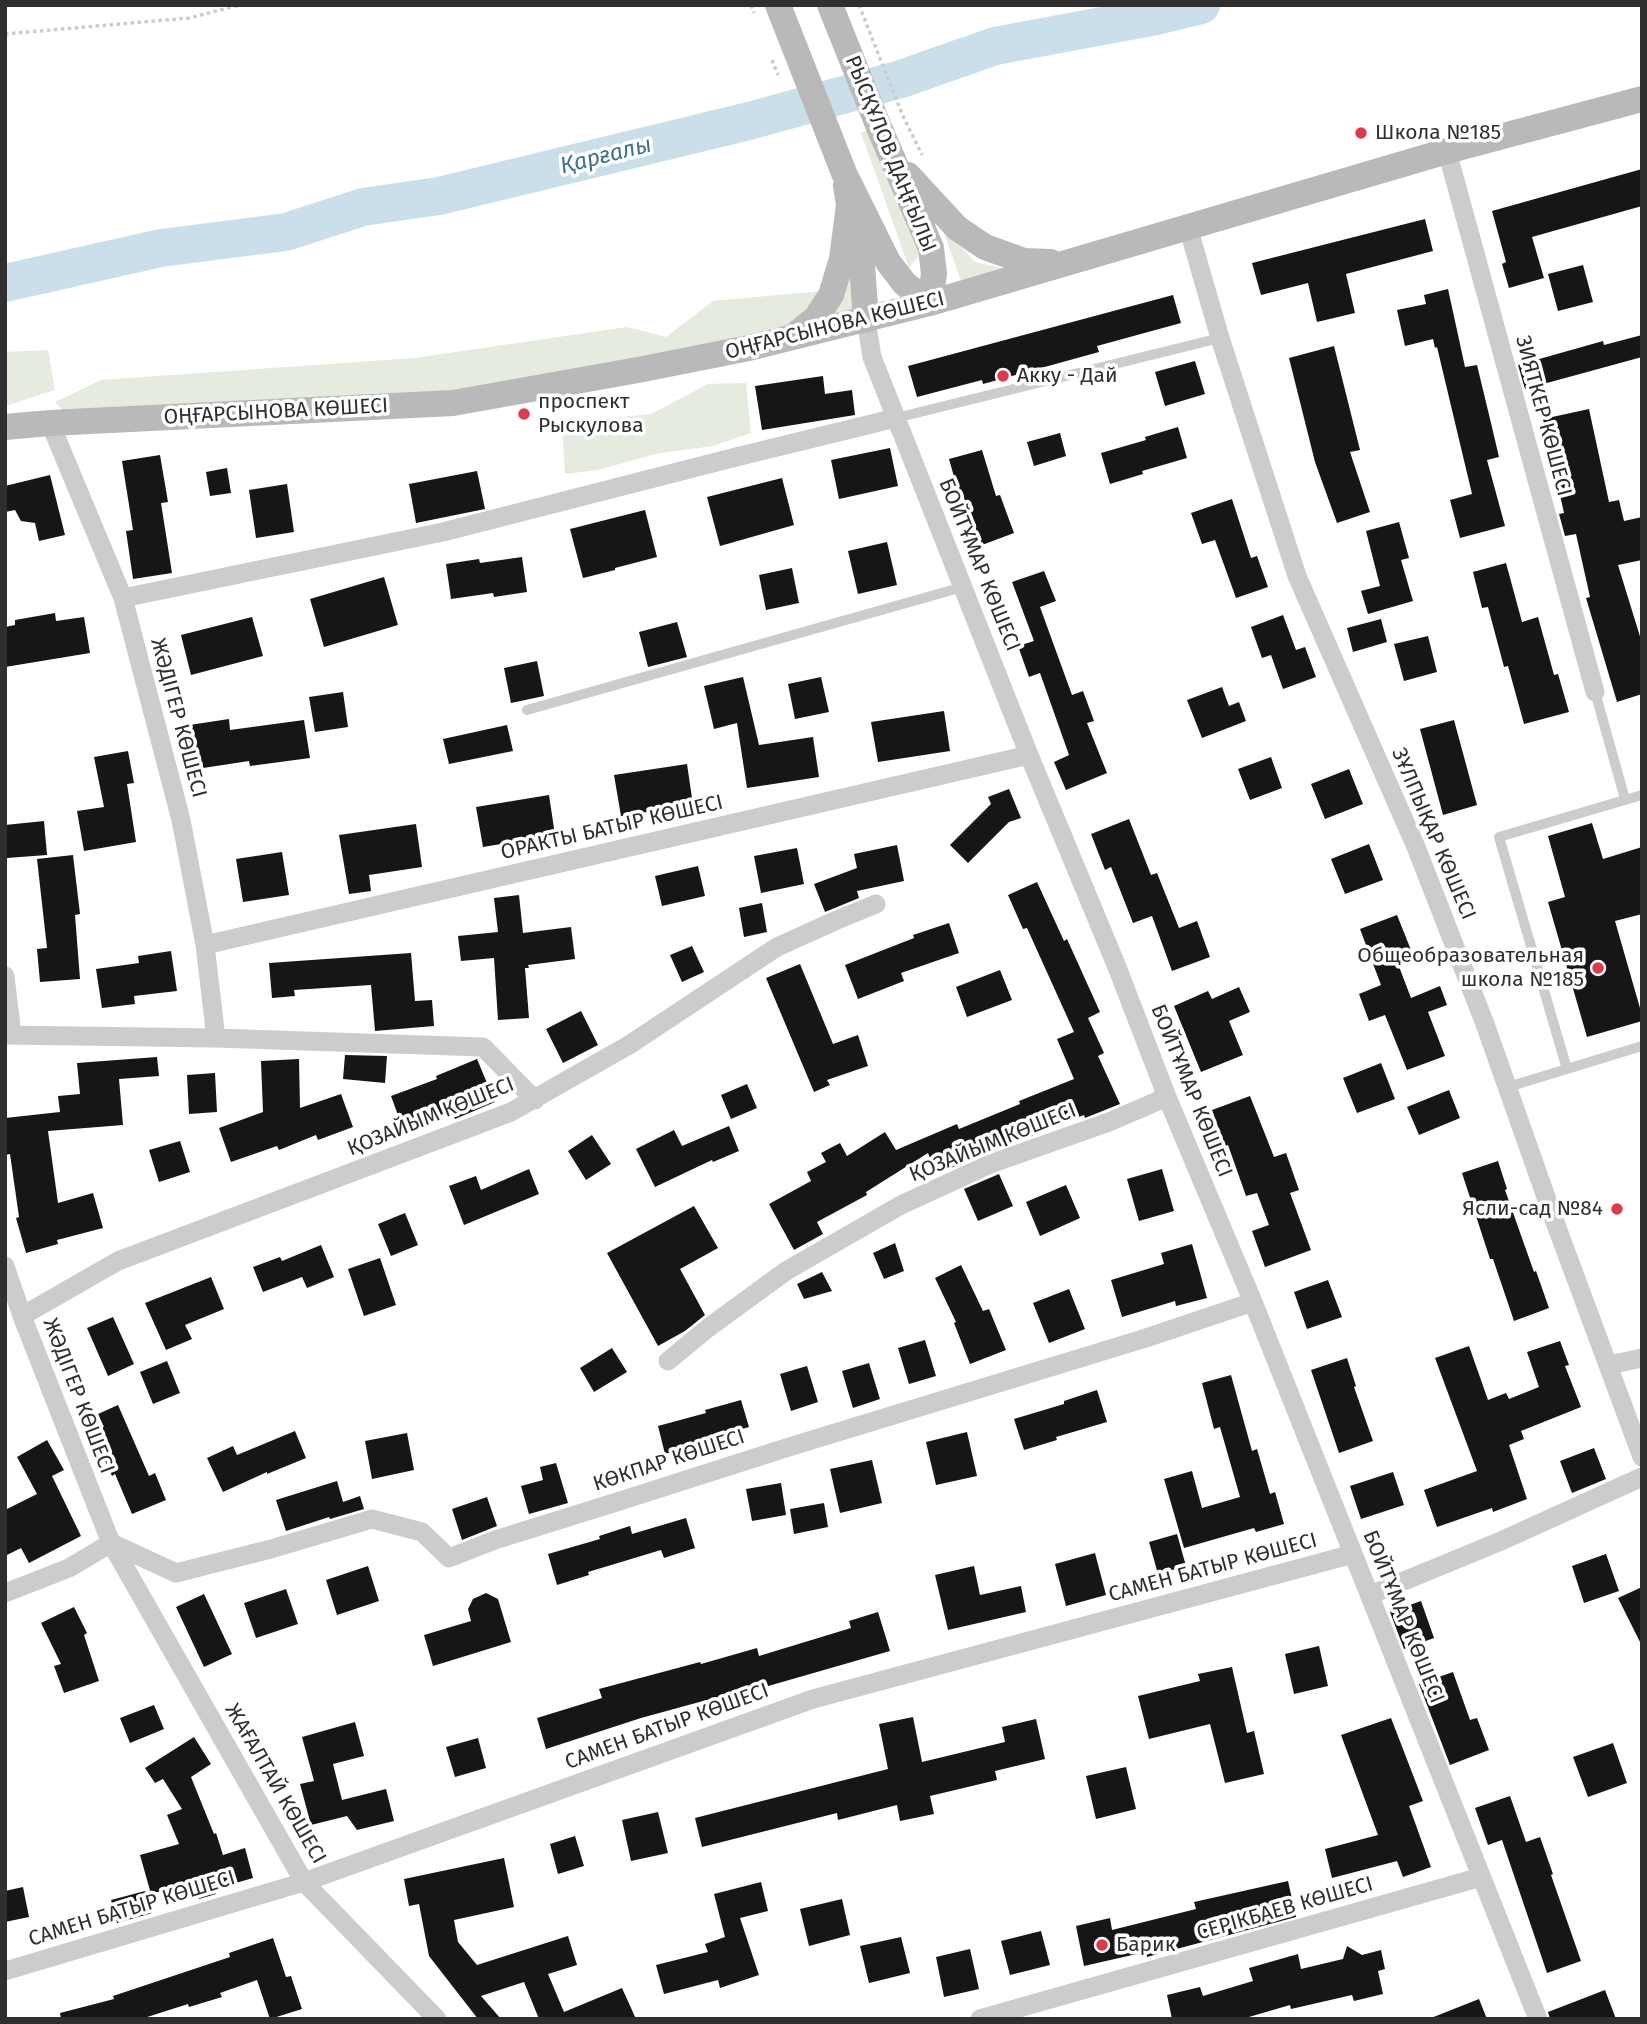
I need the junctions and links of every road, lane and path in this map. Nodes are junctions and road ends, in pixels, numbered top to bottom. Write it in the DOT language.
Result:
graph roads {
  1 [pos="240,5"];
  2 [pos="778,5"];
  3 [pos="830,5"];
  4 [pos="859,5"];
  5 [pos="5,34"];
  6 [pos="1642,99"];
  7 [pos="902,114"];
  8 [pos="890,150"];
  9 [pos="1447,151"];
  10 [pos="844,173"];
  11 [pos="849,205"];
  12 [pos="1188,227"];
  13 [pos="1074,262"];
  14 [pos="930,303"];
  15 [pos="866,320"];
  16 [pos="1220,338"];
  17 [pos="790,340"];
  18 [pos="896,418"];
  19 [pos="50,423"];
  20 [pos="5,427"];
  21 [pos="963,587"];
  22 [pos="123,598"];
  23 [pos="1595,692"];
  24 [pos="527,710"];
  25 [pos="1029,755"];
  26 [pos="1642,795"];
  27 [pos="1625,799"];
  28 [pos="876,904"];
  29 [pos="205,945"];
  30 [pos="5,976"];
  31 [pos="9,1035"];
  32 [pos="216,1038"];
  33 [pos="1642,1046"];
  34 [pos="1567,1069"];
  35 [pos="1508,1087"];
  36 [pos="1167,1097"];
  37 [pos="535,1100"];
  38 [pos="5,1266"];
  39 [pos="1253,1302"];
  40 [pos="22,1316"];
  41 [pos="1642,1358"];
  42 [pos="668,1361"];
  43 [pos="1609,1365"];
  44 [pos="1642,1457"];
  45 [pos="1642,1477"];
  46 [pos="111,1543"];
  47 [pos="1353,1554"];
  48 [pos="5,1593"];
  49 [pos="1370,1595"];
  50 [pos="1481,1877"];
  51 [pos="304,1882"];
  52 [pos="5,1971"];
  53 [pos="438,2019"];
  54 [pos="980,2019"];
  55 [pos="1538,2019"];
  1 -- 5 [label="path"];
  2 -- 10 [label="main road, РЫСҚҰЛОВ ДАҢҒЫЛЫ"];
  3 -- 8 [label="main road, РЫСҚҰЛОВ ДАҢҒЫЛЫ"];
  4 -- 7 [label="path"];
  6 -- 9 [label="main road, ОҢҒАРСЫНОВА КӨШЕСІ"];
  8 -- 13 [label="main road"];
  8 -- 14 [label="main road, РЫСҚҰЛОВ ДАҢҒЫЛЫ"];
  9 -- 12 [label="main road, ОҢҒАРСЫНОВА КӨШЕСІ"];
  9 -- 23 [label="street, ЗИЯТКЕР КӨШЕСІ"];
  10 -- 11 [label="main road"];
  10 -- 14 [label="main road, РЫСҚҰЛОВ ДАҢҒЫЛЫ"];
  11 -- 15 [label="main road"];
  11 -- 17 [label="main road"];
  12 -- 13 [label="main road, ОҢҒАРСЫНОВА КӨШЕСІ"];
  12 -- 16 [label="street, ЗҰЛПЫҚАР КӨШЕСІ"];
  13 -- 14 [label="main road, ОҢҒАРСЫНОВА КӨШЕСІ"];
  14 -- 15 [label="main road, ОҢҒАРСЫНОВА КӨШЕСІ"];
  15 -- 17 [label="main road, ОҢҒАРСЫНОВА КӨШЕСІ"];
  15 -- 18 [label="street, БОЙТҰМАР КӨШЕСІ"];
  16 -- 18 [label="lane"];
  16 -- 35 [label="street, ЗҰЛПЫҚАР КӨШЕСІ"];
  17 -- 19 [label="main road, ОҢҒАРСЫНОВА КӨШЕСІ"];
  18 -- 21 [label="street, БОЙТҰМАР КӨШЕСІ"];
  18 -- 22 [label="street"];
  19 -- 20 [label="main road, ОҢҒАРСЫНОВА КӨШЕСІ"];
  19 -- 22 [label="street, ЖӘДІГЕР КӨШЕСІ"];
  21 -- 24 [label="lane"];
  21 -- 25 [label="street, БОЙТҰМАР КӨШЕСІ"];
  22 -- 29 [label="street, ЖӘДІГЕР КӨШЕСІ"];
  23 -- 27 [label="lane"];
  25 -- 29 [label="street, ОРАКТЫ БАТЫР КӨШЕСІ"];
  25 -- 36 [label="street, БОЙТҰМАР КӨШЕСІ"];
  26 -- 27 [label="lane"];
  27 -- 34 [label="lane"];
  28 -- 37 [label="street, ҚОЗАЙЫМ КӨШЕСІ"];
  29 -- 32 [label="street, ЖӘДІГЕР КӨШЕСІ"];
  30 -- 31 [label="street"];
  31 -- 32 [label="street"];
  32 -- 37 [label="street"];
  33 -- 34 [label="lane"];
  34 -- 35 [label="lane"];
  35 -- 43 [label="street, ЗҰЛПЫҚАР КӨШЕСІ"];
  36 -- 39 [label="street, БОЙТҰМАР КӨШЕСІ"];
  36 -- 42 [label="street, ҚОЗАЙЫМ КӨШЕСІ"];
  37 -- 40 [label="street, ҚОЗАЙЫМ КӨШЕСІ"];
  38 -- 40 [label="street, ЖӘДІГЕР КӨШЕСІ"];
  39 -- 46 [label="street, КӨКПАР КӨШЕСІ"];
  39 -- 47 [label="street, БОЙТҰМАР КӨШЕСІ"];
  40 -- 46 [label="street, ЖӘДІГЕР КӨШЕСІ"];
  41 -- 43 [label="street"];
  43 -- 44 [label="street, ЗҰЛПЫҚАР КӨШЕСІ"];
  45 -- 49 [label="street"];
  46 -- 48 [label="street"];
  46 -- 51 [label="street, ЖАҒАЛТАЙ КӨШЕСІ"];
  47 -- 49 [label="street, БОЙТҰМАР КӨШЕСІ"];
  47 -- 51 [label="street, САМЕН БАТЫР КӨШЕСІ"];
  49 -- 50 [label="street, БОЙТҰМАР КӨШЕСІ"];
  50 -- 54 [label="street, СЕРІКБАЕВ КӨШЕСІ"];
  50 -- 55 [label="street"];
  51 -- 52 [label="street, САМЕН БАТЫР КӨШЕСІ"];
  51 -- 53 [label="street, ЖАҒАЛТАЙ КӨШЕСІ"];
}
